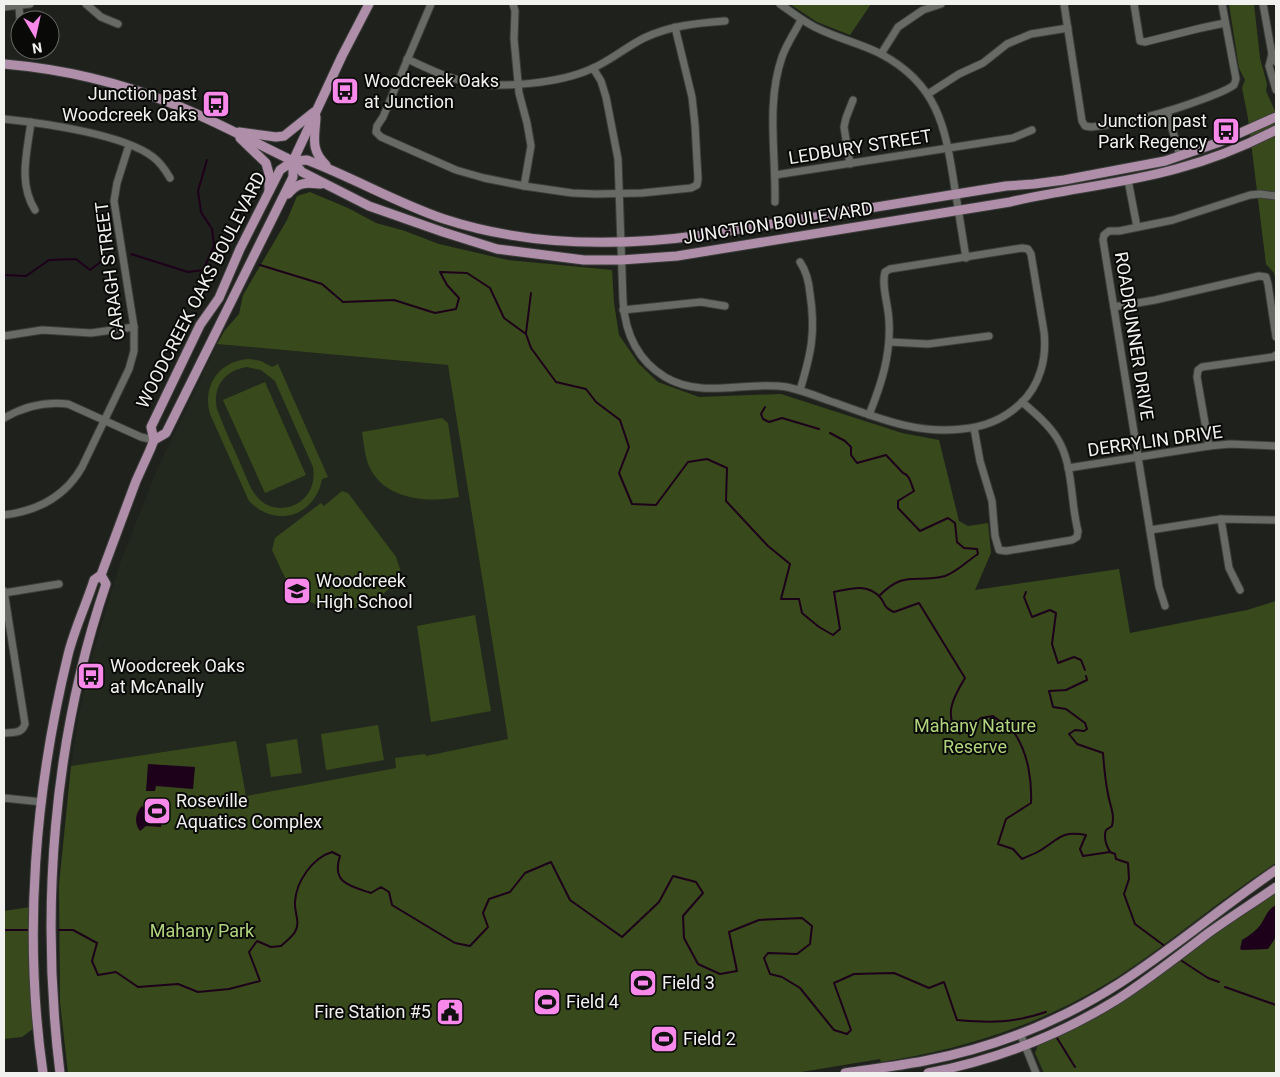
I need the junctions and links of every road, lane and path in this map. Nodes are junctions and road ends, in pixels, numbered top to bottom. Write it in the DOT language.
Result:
graph roads {
  1 [pos="30,4"];
  2 [pos="86,4"];
  3 [pos="369,4"];
  4 [pos="431,4"];
  5 [pos="513,4"];
  6 [pos="780,4"];
  7 [pos="940,4"];
  8 [pos="1064,4"];
  9 [pos="1134,4"];
  10 [pos="1222,4"];
  11 [pos="1263,4"];
  12 [pos="19,6"];
  13 [pos="4,7"];
  14 [pos="19,10"];
  15 [pos="801,20"];
  16 [pos="725,21"];
  17 [pos="1225,23"];
  18 [pos="118,24"];
  19 [pos="675,27"];
  20 [pos="1068,28"];
  21 [pos="881,54"];
  22 [pos="1272,54"];
  23 [pos="407,59"];
  24 [pos="1276,62"];
  25 [pos="4,64"];
  26 [pos="594,68"];
  27 [pos="518,84"];
  28 [pos="1276,90"];
  29 [pos="928,94"];
  30 [pos="853,100"];
  31 [pos="316,110"];
  32 [pos="1167,111"];
  33 [pos="1276,117"];
  34 [pos="4,119"];
  35 [pos="31,122"];
  36 [pos="1032,130"];
  37 [pos="1276,130"];
  38 [pos="232,131"];
  39 [pos="129,146"];
  40 [pos="949,148"];
  41 [pos="1180,156"];
  42 [pos="293,161"];
  43 [pos="850,164"];
  44 [pos="330,169"];
  45 [pos="776,175"];
  46 [pos="170,178"];
  47 [pos="1128,180"];
  48 [pos="326,184"];
  49 [pos="524,186"];
  50 [pos="268,194"];
  51 [pos="620,194"];
  52 [pos="956,194"];
  53 [pos="1276,196"];
  54 [pos="282,201"];
  55 [pos="775,202"];
  56 [pos="35,210"];
  57 [pos="959,210"];
  58 [pos="1137,227"];
  59 [pos="621,243"];
  60 [pos="966,258"];
  61 [pos="621,260"];
  62 [pos="800,262"];
  63 [pos="725,306"];
  64 [pos="1114,307"];
  65 [pos="623,310"];
  66 [pos="134,327"];
  67 [pos="4,336"];
  68 [pos="990,336"];
  69 [pos="1276,337"];
  70 [pos="890,342"];
  71 [pos="1276,355"];
  72 [pos="800,390"];
  73 [pos="1022,402"];
  74 [pos="869,415"];
  75 [pos="4,418"];
  76 [pos="105,420"];
  77 [pos="974,428"];
  78 [pos="154,440"];
  79 [pos="1209,446"];
  80 [pos="1276,446"];
  81 [pos="1138,457"];
  82 [pos="1068,468"];
  83 [pos="4,515"];
  84 [pos="1222,519"];
  85 [pos="1276,520"];
  86 [pos="1150,530"];
  87 [pos="101,575"];
  88 [pos="59,584"];
  89 [pos="1240,590"];
  90 [pos="4,592"];
  91 [pos="1164,606"];
  92 [pos="4,734"];
  93 [pos="4,798"];
  94 [pos="42,802"];
  95 [pos="58,804"];
  96 [pos="1276,870"];
  97 [pos="1276,887"];
  98 [pos="1020,1033"];
  99 [pos="1024,1046"];
  100 [pos="44,1073"];
  101 [pos="60,1073"];
  102 [pos="846,1073"];
  103 [pos="928,1073"];
  104 [pos="1036,1073"];
  1 -- 12 [label="street"];
  2 -- 18 [label="street"];
  3 -- 31 [label="main road, WOODCREEK OAKS BOULEVARD"];
  4 -- 23 [label="street"];
  5 -- 27 [label="street"];
  6 -- 15 [label="street"];
  7 -- 21 [label="street"];
  8 -- 20 [label="street"];
  9 -- 17 [label="street"];
  10 -- 17 [label="street"];
  11 -- 22 [label="street"];
  12 -- 13 [label="street"];
  12 -- 14 [label="street"];
  15 -- 21 [label="street"];
  15 -- 45 [label="street"];
  16 -- 19 [label="street"];
  17 -- 32 [label="street"];
  19 -- 26 [label="street"];
  19 -- 51 [label="street"];
  20 -- 29 [label="street"];
  20 -- 32 [label="street"];
  21 -- 29 [label="street"];
  22 -- 24 [label="street"];
  22 -- 28 [label="street"];
  23 -- 27 [label="street"];
  23 -- 49 [label="street"];
  25 -- 38 [label="main road, JUNCTION BOULEVARD"];
  26 -- 27 [label="street"];
  26 -- 51 [label="street"];
  27 -- 49 [label="street"];
  29 -- 40 [label="street"];
  30 -- 43 [label="street"];
  31 -- 38 [label="main road"];
  31 -- 42 [label="main road, WOODCREEK OAKS BOULEVARD"];
  31 -- 44 [label="main road"];
  32 -- 41 [label="street"];
  33 -- 41 [label="main road, JUNCTION BOULEVARD"];
  34 -- 35 [label="street"];
  35 -- 39 [label="street"];
  35 -- 56 [label="street"];
  36 -- 40 [label="street, LEDBURY STREET"];
  37 -- 47 [label="main road, JUNCTION BOULEVARD"];
  38 -- 42 [label="main road, JUNCTION BOULEVARD"];
  38 -- 50 [label="main road"];
  39 -- 46 [label="street"];
  39 -- 66 [label="street, CARAGH STREET"];
  40 -- 43 [label="street, LEDBURY STREET"];
  40 -- 52 [label="street"];
  41 -- 52 [label="main road, JUNCTION BOULEVARD"];
  42 -- 44 [label="main road, JUNCTION BOULEVARD"];
  42 -- 48 [label="main road, JUNCTION BOULEVARD"];
  42 -- 50 [label="main road, WOODCREEK OAKS BOULEVARD"];
  42 -- 54 [label="main road, WOODCREEK OAKS BOULEVARD"];
  43 -- 45 [label="street, LEDBURY STREET"];
  44 -- 59 [label="main road, JUNCTION BOULEVARD"];
  45 -- 55 [label="street"];
  47 -- 57 [label="main road, JUNCTION BOULEVARD"];
  47 -- 58 [label="street"];
  48 -- 54 [label="main road"];
  48 -- 61 [label="main road, JUNCTION BOULEVARD"];
  49 -- 51 [label="street"];
  50 -- 78 [label="main road, WOODCREEK OAKS BOULEVARD"];
  51 -- 59 [label="street"];
  52 -- 57 [label="street"];
  52 -- 59 [label="main road, JUNCTION BOULEVARD"];
  53 -- 58 [label="street, ROADRUNNER DRIVE"];
  54 -- 78 [label="main road, WOODCREEK OAKS BOULEVARD"];
  57 -- 60 [label="street"];
  57 -- 61 [label="main road, JUNCTION BOULEVARD"];
  58 -- 64 [label="street, ROADRUNNER DRIVE"];
  59 -- 61 [label="street"];
  60 -- 70 [label="street"];
  60 -- 73 [label="street"];
  61 -- 65 [label="street"];
  62 -- 72 [label="street"];
  63 -- 65 [label="street"];
  64 -- 69 [label="street"];
  64 -- 81 [label="street, ROADRUNNER DRIVE"];
  65 -- 72 [label="street"];
  66 -- 67 [label="street"];
  66 -- 76 [label="street, CARAGH STREET"];
  68 -- 70 [label="street"];
  70 -- 74 [label="street"];
  71 -- 79 [label="street"];
  72 -- 74 [label="street"];
  73 -- 77 [label="street"];
  73 -- 82 [label="street"];
  74 -- 77 [label="street"];
  75 -- 76 [label="street"];
  76 -- 78 [label="street"];
  76 -- 83 [label="street, CARAGH STREET"];
  77 -- 82 [label="street"];
  78 -- 87 [label="main road, WOODCREEK OAKS BOULEVARD"];
  79 -- 80 [label="street, DERRYLIN DRIVE"];
  79 -- 81 [label="street, DERRYLIN DRIVE"];
  81 -- 82 [label="street, DERRYLIN DRIVE"];
  81 -- 86 [label="street, ROADRUNNER DRIVE"];
  84 -- 85 [label="street"];
  84 -- 86 [label="street"];
  84 -- 89 [label="street"];
  86 -- 91 [label="street, ROADRUNNER DRIVE"];
  87 -- 94 [label="main road, WOODCREEK OAKS BOULEVARD"];
  87 -- 95 [label="main road, WOODCREEK OAKS BOULEVARD"];
  88 -- 90 [label="street"];
  90 -- 92 [label="street"];
  93 -- 94 [label="street"];
  94 -- 95 [label="main road"];
  94 -- 100 [label="main road, WOODCREEK OAKS BOULEVARD"];
  95 -- 101 [label="main road, WOODCREEK OAKS BOULEVARD"];
  96 -- 98 [label="main road"];
  97 -- 99 [label="main road"];
  98 -- 99 [label="street"];
  98 -- 102 [label="main road"];
  99 -- 103 [label="main road"];
  99 -- 104 [label="street"];
}
